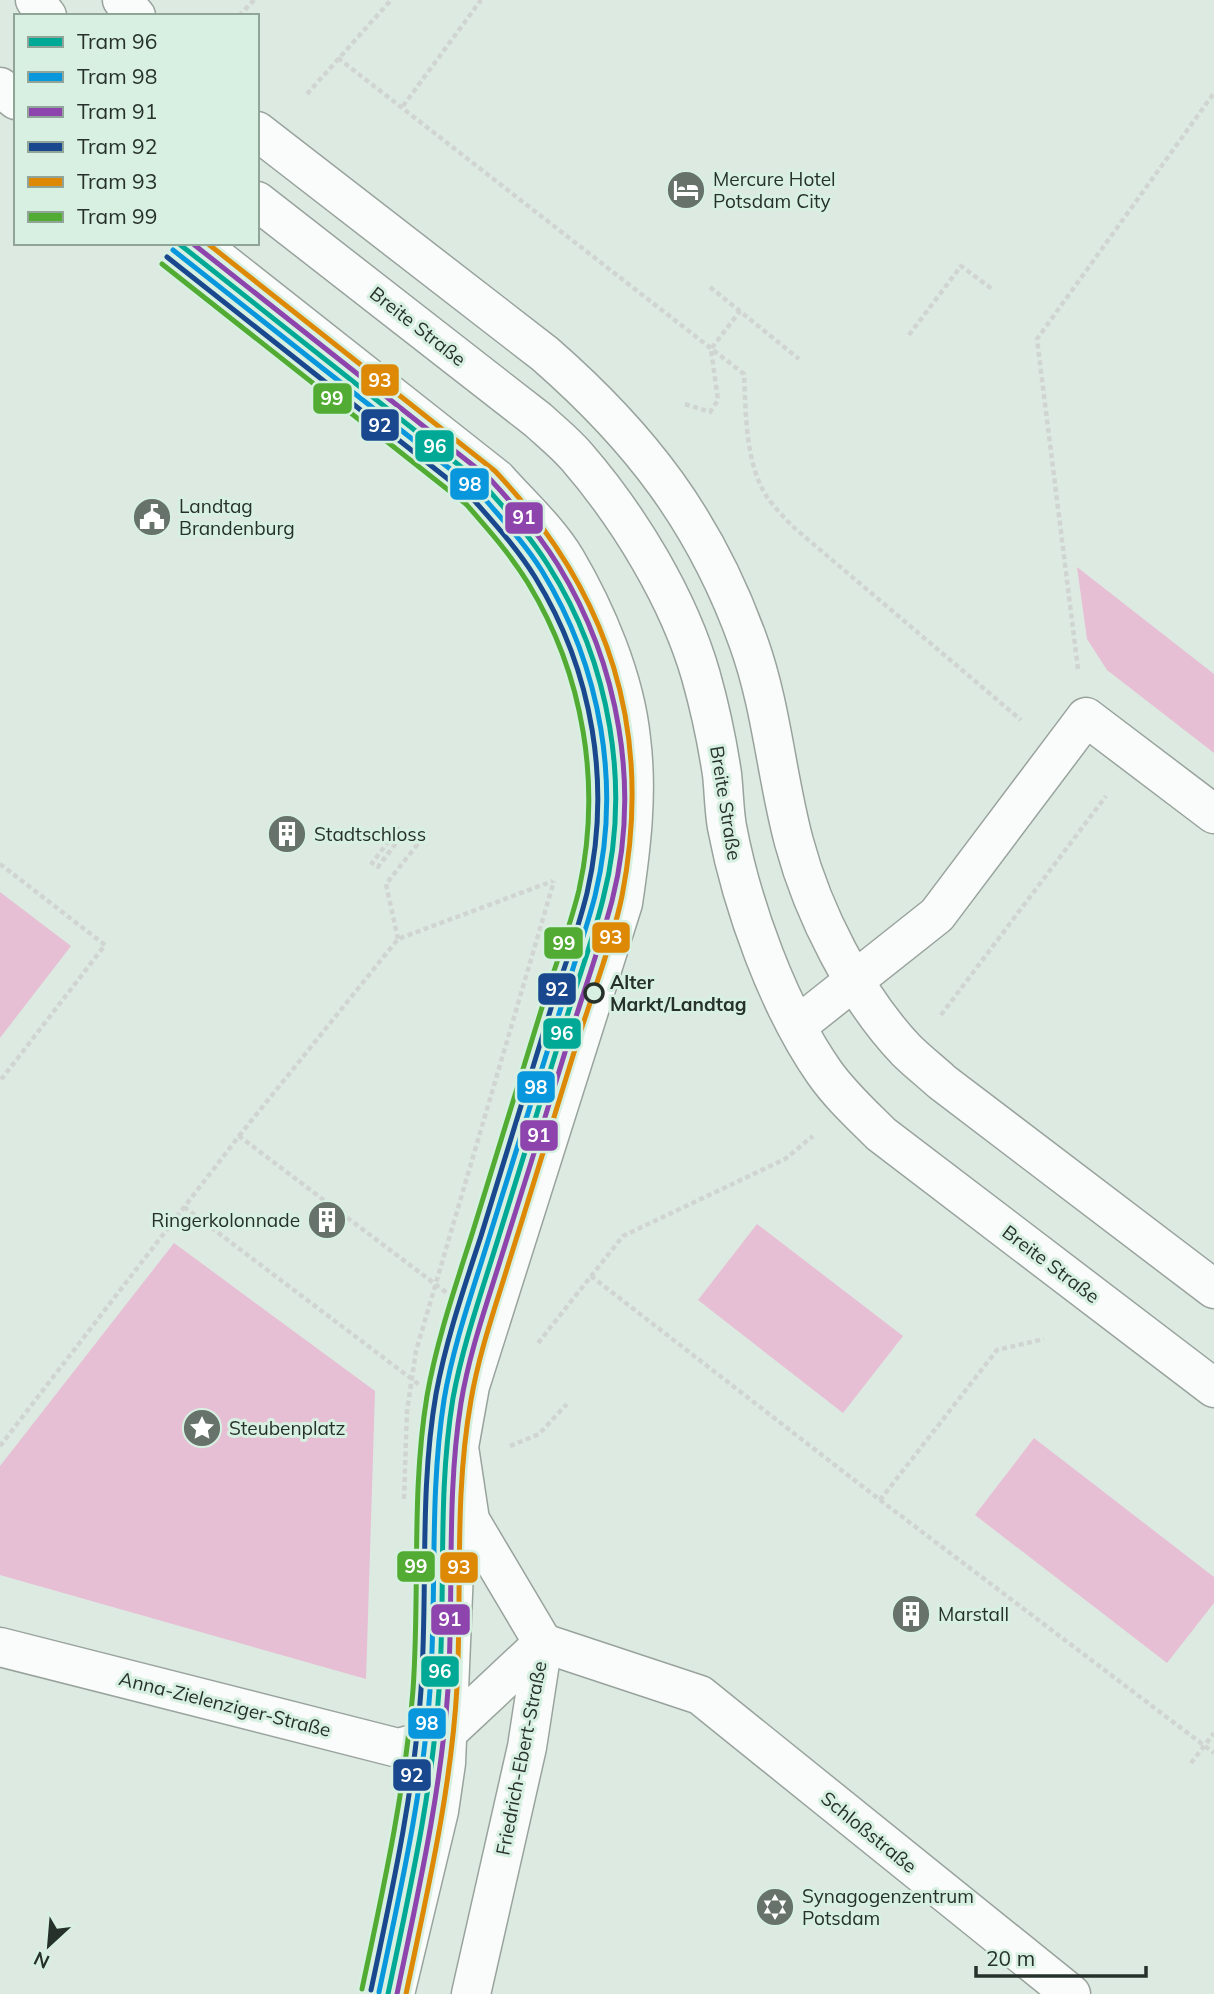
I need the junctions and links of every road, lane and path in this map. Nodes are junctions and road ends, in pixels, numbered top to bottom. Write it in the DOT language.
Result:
graph roads {
  1 [pos="122,0"];
  2 [pos="254,0"];
  3 [pos="391,0"];
  4 [pos="481,0"];
  5 [pos="134,14"];
  6 [pos="241,14"];
  7 [pos="338,58"];
  8 [pos="0,87"];
  9 [pos="1214,93"];
  10 [pos="307,94"];
  11 [pos="14,98"];
  12 [pos="403,106"];
  13 [pos="259,133"];
  14 [pos="259,203"];
  15 [pos="201,245"];
  16 [pos="710,287"];
  17 [pos="992,289"];
  18 [pos="740,311"];
  19 [pos="909,335"];
  20 [pos="711,349"];
  21 [pos="799,359"];
  22 [pos="685,404"];
  23 [pos="1086,717"];
  24 [pos="1060,750"];
  25 [pos="1214,814"];
  26 [pos="401,825"];
  27 [pos="0,864"];
  28 [pos="398,939"];
  29 [pos="854,980"];
  30 [pos="944,1011"];
  31 [pos="797,1026"];
  32 [pos="0,1081"];
  33 [pos="239,1136"];
  34 [pos="785,1158"];
  35 [pos="184,1207"];
  36 [pos="591,1276"];
  37 [pos="436,1285"];
  38 [pos="1214,1289"];
  39 [pos="451,1296"];
  40 [pos="1044,1339"];
  41 [pos="534,1349"];
  42 [pos="412,1379"];
  43 [pos="1214,1388"];
  44 [pos="432,1394"];
  45 [pos="567,1404"];
  46 [pos="407,1411"];
  47 [pos="0,1446"];
  48 [pos="459,1447"];
  49 [pos="505,1448"];
  50 [pos="880,1500"];
  51 [pos="543,1643"];
  52 [pos="0,1647"];
  53 [pos="700,1695"];
  54 [pos="449,1731"];
  55 [pos="1214,1733"];
  56 [pos="1204,1745"];
  57 [pos="1214,1753"];
  58 [pos="1191,1763"];
  59 [pos="395,1994"];
  60 [pos="471,1994"];
  61 [pos="1071,1994"];
  1 -- 5 [label="main road"];
  2 -- 6 [label="path"];
  3 -- 7 [label="path"];
  4 -- 12 [label="path"];
  7 -- 10 [label="path"];
  7 -- 12 [label="path"];
  8 -- 11 [label="main road"];
  9 -- 23 [label="path"];
  12 -- 20 [label="path"];
  13 -- 29 [label="main road"];
  14 -- 31 [label="main road, Breite Straße"];
  15 -- 48 [label="main road"];
  16 -- 18 [label="path"];
  17 -- 19 [label="path"];
  18 -- 20 [label="path"];
  18 -- 21 [label="path"];
  20 -- 22 [label="path"];
  20 -- 24 [label="path"];
  23 -- 24 [label="main road"];
  23 -- 25 [label="main road"];
  24 -- 29 [label="main road"];
  24 -- 30 [label="path"];
  26 -- 28 [label="path"];
  27 -- 32 [label="path"];
  28 -- 33 [label="path"];
  28 -- 37 [label="path"];
  29 -- 31 [label="main road"];
  29 -- 38 [label="main road"];
  31 -- 43 [label="main road, Breite Straße"];
  33 -- 35 [label="path"];
  33 -- 37 [label="path"];
  34 -- 36 [label="path"];
  35 -- 42 [label="path"];
  35 -- 47 [label="path"];
  36 -- 41 [label="path"];
  36 -- 50 [label="path"];
  37 -- 39 [label="path"];
  37 -- 42 [label="path"];
  40 -- 50 [label="path"];
  42 -- 44 [label="path"];
  42 -- 46 [label="path"];
  45 -- 49 [label="path"];
  48 -- 51 [label="main road"];
  48 -- 54 [label="main road"];
  50 -- 56 [label="path"];
  51 -- 53 [label="main road, Friedrich-Ebert-Straße"];
  51 -- 54 [label="main road"];
  51 -- 60 [label="main road, Friedrich-Ebert-Straße"];
  52 -- 54 [label="main road, Anna-Zielenziger-Straße"];
  53 -- 61 [label="main road, Schloßstraße"];
  54 -- 59 [label="main road"];
  55 -- 56 [label="path"];
  56 -- 57 [label="path"];
  56 -- 58 [label="path"];
}
